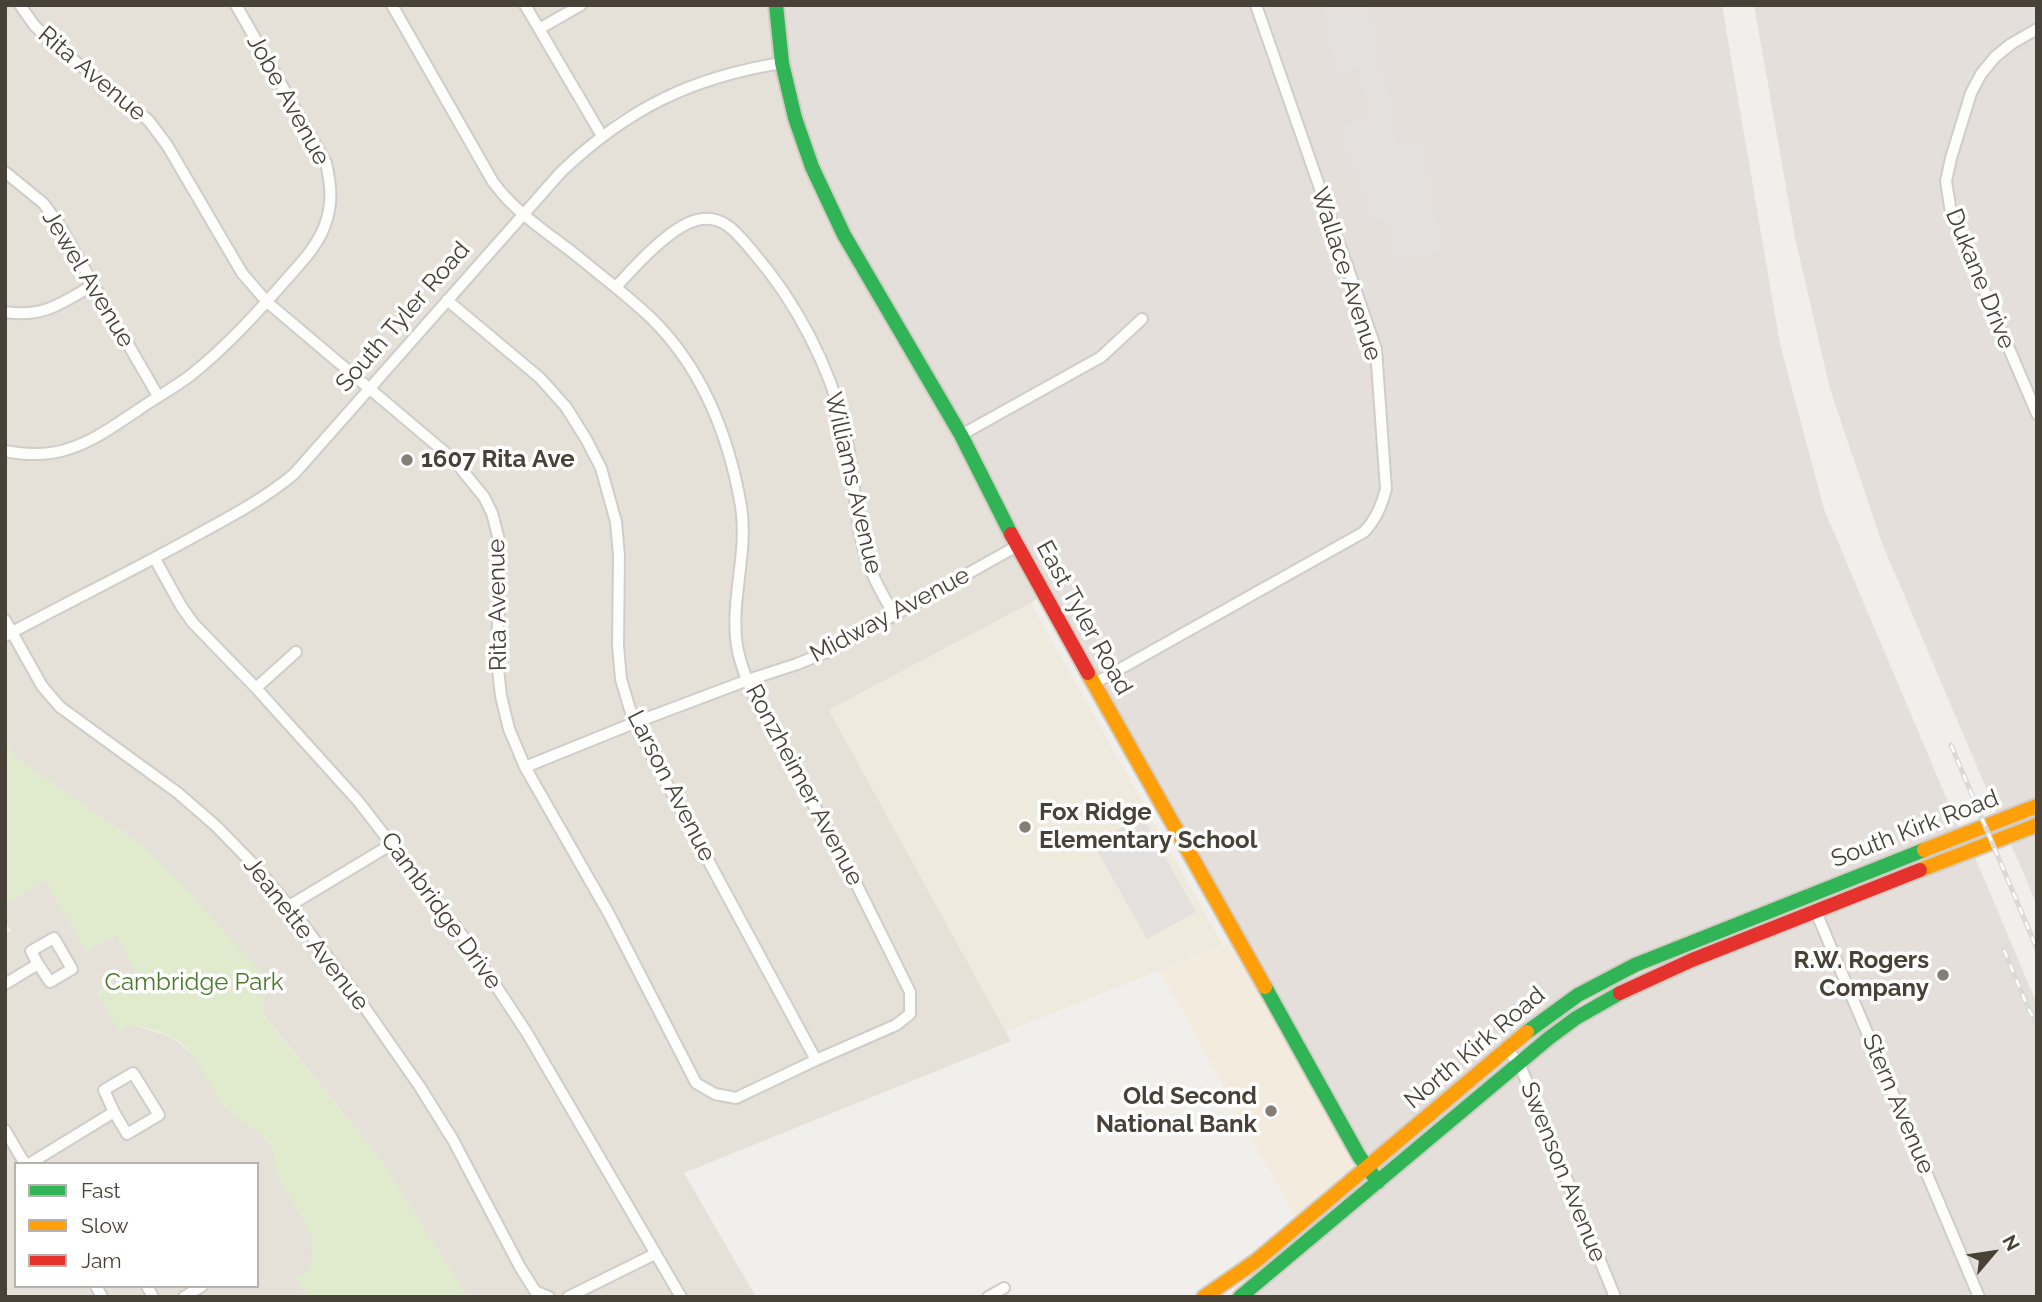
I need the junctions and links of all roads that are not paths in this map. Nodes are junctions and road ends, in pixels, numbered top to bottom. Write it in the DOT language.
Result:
graph roads {
  1 [pos="20,5"];
  2 [pos="236,5"];
  3 [pos="392,5"];
  4 [pos="525,5"];
  5 [pos="581,5"];
  6 [pos="776,5"];
  7 [pos="1256,5"];
  8 [pos="540,29"];
  9 [pos="2037,29"];
  10 [pos="782,62"];
  11 [pos="602,136"];
  12 [pos="5,172"];
  13 [pos="524,214"];
  14 [pos="93,285"];
  15 [pos="616,287"];
  16 [pos="447,300"];
  17 [pos="267,302"];
  18 [pos="5,312"];
  19 [pos="1142,319"];
  20 [pos="370,389"];
  21 [pos="158,396"];
  22 [pos="2037,414"];
  23 [pos="961,435"];
  24 [pos="5,451"];
  25 [pos="1017,546"];
  26 [pos="155,559"];
  27 [pos="894,614"];
  28 [pos="5,620"];
  29 [pos="9,634"];
  30 [pos="296,652"];
  31 [pos="748,680"];
  32 [pos="1095,683"];
  33 [pos="256,688"];
  34 [pos="634,723"];
  35 [pos="525,767"];
  36 [pos="2037,806"];
  37 [pos="2037,825"];
  38 [pos="392,844"];
  39 [pos="1810,895"];
  40 [pos="289,906"];
  41 [pos="1816,912"];
  42 [pos="38,964"];
  43 [pos="5,984"];
  44 [pos="1507,1050"];
  45 [pos="816,1060"];
  46 [pos="1519,1063"];
  47 [pos="114,1112"];
  48 [pos="5,1130"];
  49 [pos="26,1162"];
  50 [pos="30,1162"];
  51 [pos="1366,1168"];
  52 [pos="1378,1182"];
  53 [pos="655,1254"];
  54 [pos="1003,1288"];
  55 [pos="549,1297"];
  56 [pos="568,1297"];
  57 [pos="681,1297"];
  58 [pos="988,1297"];
  59 [pos="1204,1297"];
  60 [pos="1240,1297"];
  61 [pos="1615,1297"];
  62 [pos="1979,1297"];
  1 -- 17 [label="street, Rita Avenue"];
  2 -- 17 [label="street, Jobe Avenue"];
  3 -- 13 [label="street, Ronzheimer Avenue"];
  4 -- 8 [label="street"];
  5 -- 8 [label="street"];
  6 -- 10 [label="main road"];
  7 -- 32 [label="street, Wallace Avenue"];
  8 -- 11 [label="street"];
  9 -- 22 [label="street, Dukane Drive"];
  10 -- 11 [label="street, South Tyler Road"];
  10 -- 23 [label="main road, East Tyler Road"];
  11 -- 13 [label="street, South Tyler Road"];
  12 -- 14 [label="street, Jewel Avenue"];
  13 -- 15 [label="street, Ronzheimer Avenue"];
  13 -- 16 [label="street, South Tyler Road"];
  14 -- 18 [label="street"];
  14 -- 21 [label="street, Jewel Avenue"];
  15 -- 27 [label="street, Williams Avenue"];
  15 -- 31 [label="street, Ronzheimer Avenue"];
  16 -- 20 [label="street, South Tyler Road"];
  16 -- 34 [label="street, Larson Avenue"];
  17 -- 20 [label="street, Rita Avenue"];
  17 -- 21 [label="street, Jobe Avenue"];
  19 -- 23 [label="street"];
  20 -- 26 [label="street, South Tyler Road"];
  20 -- 35 [label="street, Rita Avenue"];
  21 -- 24 [label="street, Jobe Avenue"];
  23 -- 25 [label="main road, East Tyler Road"];
  25 -- 27 [label="street, Midway Avenue"];
  25 -- 32 [label="main road, East Tyler Road"];
  26 -- 29 [label="street, South Tyler Road"];
  26 -- 33 [label="street, Cambridge Drive"];
  27 -- 31 [label="street, Midway Avenue"];
  28 -- 29 [label="street, Jeanette Avenue"];
  29 -- 40 [label="street, Jeanette Avenue"];
  30 -- 33 [label="street"];
  31 -- 34 [label="street, Midway Avenue"];
  31 -- 45 [label="street, Ronzheimer Avenue"];
  32 -- 51 [label="main road, East Tyler Road"];
  33 -- 38 [label="street, Cambridge Drive"];
  34 -- 35 [label="street, Midway Avenue"];
  34 -- 45 [label="street, Larson Avenue"];
  35 -- 45 [label="street, Rita Avenue"];
  36 -- 39 [label="main road, South Kirk Road"];
  37 -- 41 [label="main road, South Kirk Road"];
  38 -- 40 [label="street"];
  38 -- 53 [label="street, Cambridge Drive"];
  39 -- 44 [label="main road, North Kirk Road"];
  40 -- 55 [label="street, Jeanette Avenue"];
  41 -- 46 [label="main road, North Kirk Road"];
  41 -- 62 [label="street, Stern Avenue"];
  42 -- 43 [label="street"];
  44 -- 46 [label="street, Swenson Avenue"];
  44 -- 51 [label="main road, North Kirk Road"];
  46 -- 52 [label="main road, North Kirk Road"];
  46 -- 61 [label="street, Swenson Avenue"];
  47 -- 47 [label="street"];
  47 -- 50 [label="street"];
  48 -- 49 [label="street"];
  51 -- 52 [label="main road, East Tyler Road"];
  51 -- 59 [label="main road, North Kirk Road"];
  52 -- 60 [label="main road, North Kirk Road"];
  53 -- 56 [label="street"];
  53 -- 57 [label="street, Cambridge Drive"];
  54 -- 58 [label="street"];
}
